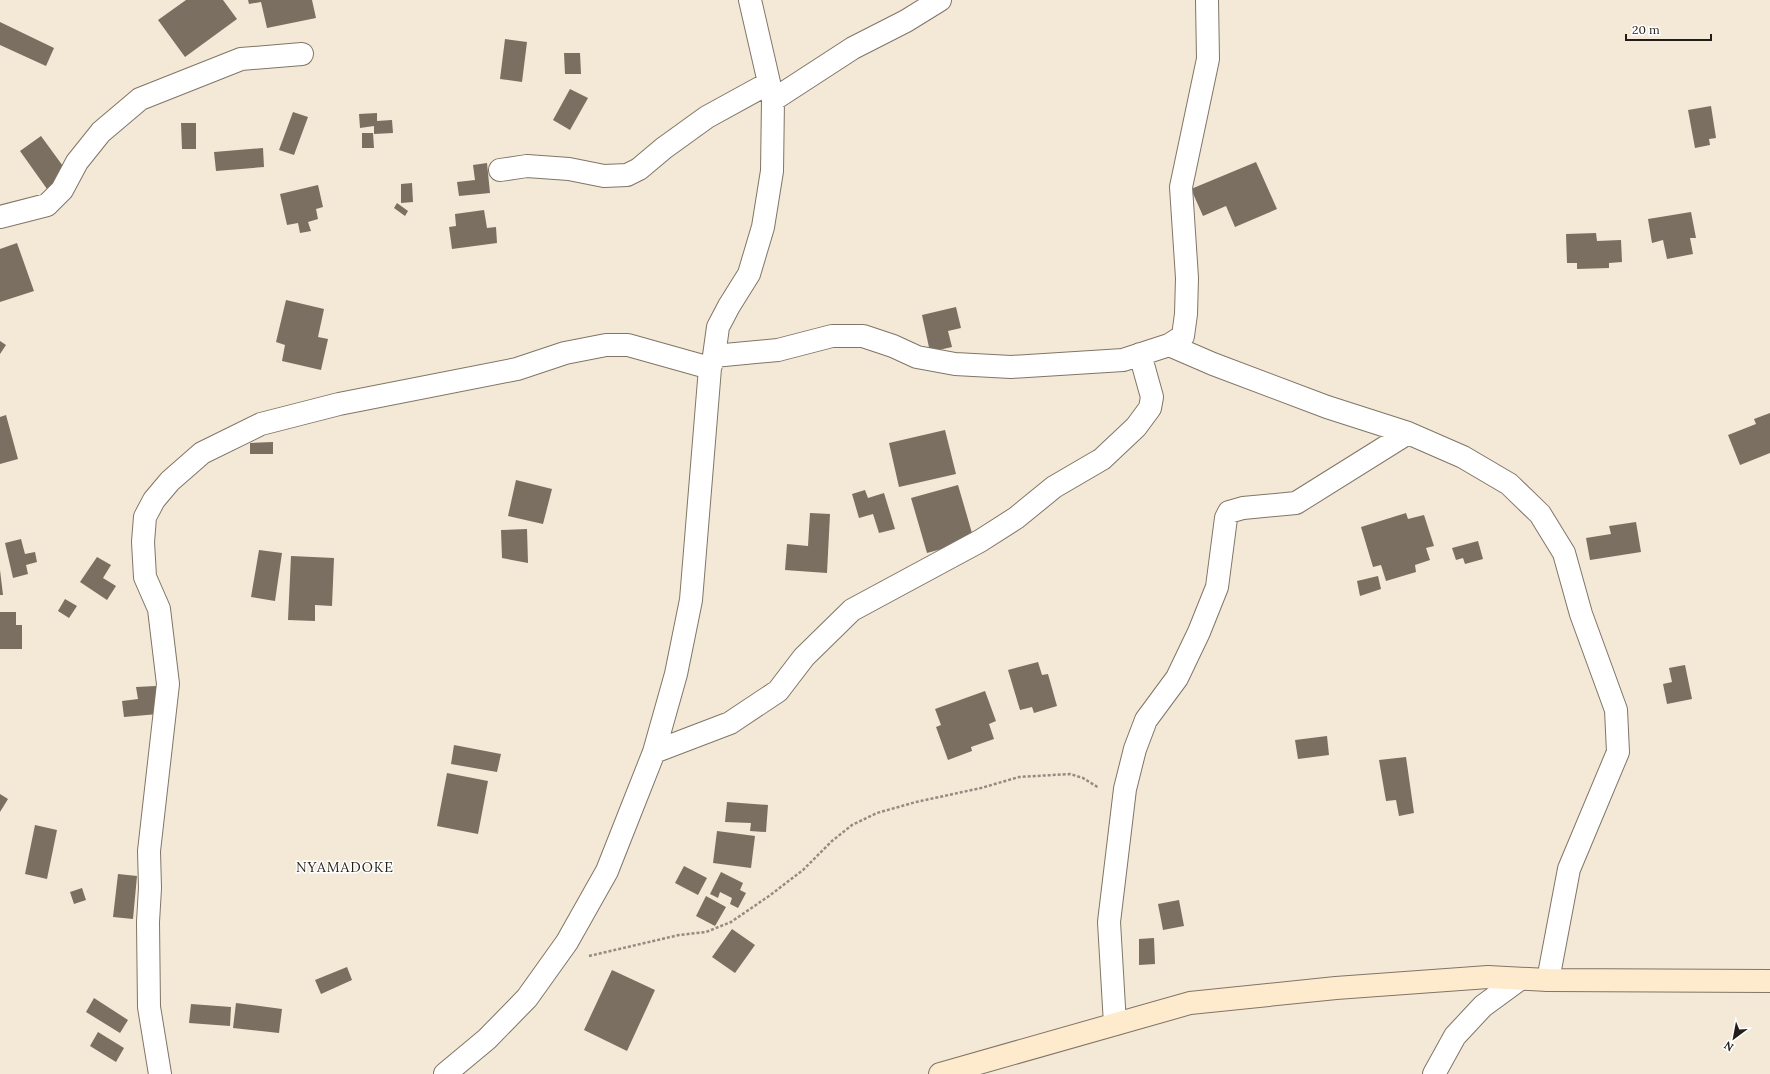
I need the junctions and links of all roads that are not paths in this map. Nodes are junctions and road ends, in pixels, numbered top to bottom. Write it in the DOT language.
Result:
graph roads {
  1 [pos="750,0"];
  2 [pos="940,0"];
  3 [pos="1207,0"];
  4 [pos="302,54"];
  5 [pos="771,91"];
  6 [pos="500,170"];
  7 [pos="0,218"];
  8 [pos="1170,345"];
  9 [pos="1140,354"];
  10 [pos="712,362"];
  11 [pos="1408,433"];
  12 [pos="654,752"];
  13 [pos="1520,979"];
  14 [pos="1548,980"];
  15 [pos="1770,981"];
  16 [pos="1115,1024"];
  17 [pos="160,1074"];
  18 [pos="445,1074"];
  19 [pos="940,1074"];
  20 [pos="1434,1074"];
  1 -- 5 [label="street"];
  2 -- 5 [label="street"];
  3 -- 8 [label="street"];
  4 -- 7 [label="street"];
  5 -- 6 [label="street"];
  5 -- 10 [label="street"];
  8 -- 9 [label="street"];
  8 -- 11 [label="street"];
  9 -- 10 [label="street"];
  9 -- 12 [label="street"];
  10 -- 12 [label="street"];
  10 -- 17 [label="street"];
  11 -- 14 [label="street"];
  11 -- 16 [label="street"];
  12 -- 18 [label="street"];
  13 -- 14 [label="street"];
  13 -- 16 [label="street"];
  13 -- 20 [label="street"];
  14 -- 15 [label="street"];
  16 -- 19 [label="street"];
}
